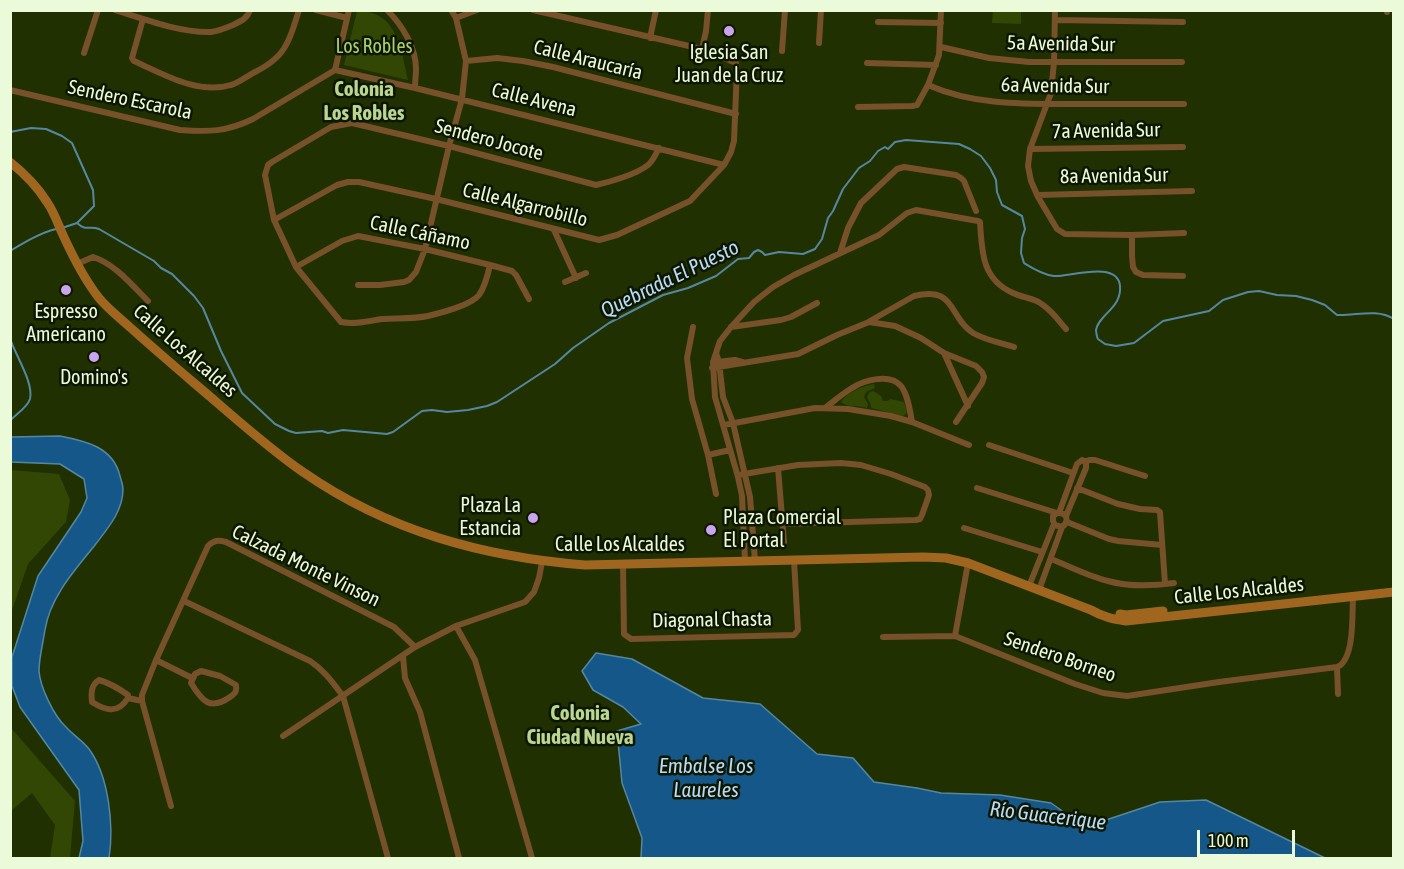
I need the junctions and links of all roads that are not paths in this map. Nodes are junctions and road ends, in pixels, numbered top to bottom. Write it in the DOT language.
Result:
graph roads {
  1 [pos="98,10"];
  2 [pos="115,10"];
  3 [pos="250,10"];
  4 [pos="299,10"];
  5 [pos="316,10"];
  6 [pos="349,10"];
  7 [pos="387,10"];
  8 [pos="451,10"];
  9 [pos="477,10"];
  10 [pos="533,10"];
  11 [pos="656,10"];
  12 [pos="708,10"];
  13 [pos="785,10"];
  14 [pos="821,10"];
  15 [pos="941,10"];
  16 [pos="1055,10"];
  17 [pos="347,18"];
  18 [pos="456,18"];
  19 [pos="143,19"];
  20 [pos="1056,20"];
  21 [pos="878,22"];
  22 [pos="1183,22"];
  23 [pos="941,23"];
  24 [pos="650,38"];
  25 [pos="819,43"];
  26 [pos="941,47"];
  27 [pos="702,49"];
  28 [pos="782,51"];
  29 [pos="84,53"];
  30 [pos="466,61"];
  31 [pos="1054,62"];
  32 [pos="1182,62"];
  33 [pos="867,63"];
  34 [pos="936,65"];
  35 [pos="335,70"];
  36 [pos="928,85"];
  37 [pos="415,88"];
  38 [pos="10,90"];
  39 [pos="462,99"];
  40 [pos="1048,104"];
  41 [pos="1184,104"];
  42 [pos="858,107"];
  43 [pos="736,114"];
  44 [pos="449,146"];
  45 [pos="1183,147"];
  46 [pos="659,148"];
  47 [pos="1030,149"];
  48 [pos="10,162"];
  49 [pos="724,165"];
  50 [pos="1192,191"];
  51 [pos="1037,195"];
  52 [pos="436,199"];
  53 [pos="976,211"];
  54 [pos="274,220"];
  55 [pos="554,230"];
  56 [pos="1184,233"];
  57 [pos="1132,235"];
  58 [pos="425,249"];
  59 [pos="840,253"];
  60 [pos="77,264"];
  61 [pos="490,265"];
  62 [pos="296,267"];
  63 [pos="586,273"];
  64 [pos="1183,276"];
  65 [pos="576,278"];
  66 [pos="565,282"];
  67 [pos="358,285"];
  68 [pos="529,298"];
  69 [pos="148,301"];
  70 [pos="817,303"];
  71 [pos="869,322"];
  72 [pos="693,327"];
  73 [pos="731,327"];
  74 [pos="1066,329"];
  75 [pos="1014,347"];
  76 [pos="944,353"];
  77 [pos="716,365"];
  78 [pos="968,406"];
  79 [pos="824,408"];
  80 [pos="912,422"];
  81 [pos="956,422"];
  82 [pos="733,423"];
  83 [pos="724,425"];
  84 [pos="969,445"];
  85 [pos="989,445"];
  86 [pos="730,450"];
  87 [pos="708,455"];
  88 [pos="1086,462"];
  89 [pos="778,468"];
  90 [pos="1073,473"];
  91 [pos="741,474"];
  92 [pos="1145,476"];
  93 [pos="977,488"];
  94 [pos="1077,488"];
  95 [pos="716,494"];
  96 [pos="1062,518"];
  97 [pos="783,524"];
  98 [pos="1054,524"];
  99 [pos="964,528"];
  100 [pos="783,542"];
  101 [pos="1162,545"];
  102 [pos="1042,552"];
  103 [pos="1051,559"];
  104 [pos="794,560"];
  105 [pos="750,561"];
  106 [pos="542,562"];
  107 [pos="968,563"];
  108 [pos="623,566"];
  109 [pos="1174,583"];
  110 [pos="1165,584"];
  111 [pos="1029,586"];
  112 [pos="1039,590"];
  113 [pos="1392,590"];
  114 [pos="1353,596"];
  115 [pos="184,601"];
  116 [pos="1091,610"];
  117 [pos="456,626"];
  118 [pos="955,636"];
  119 [pos="884,637"];
  120 [pos="415,647"];
  121 [pos="403,656"];
  122 [pos="156,660"];
  123 [pos="1336,667"];
  124 [pos="192,678"];
  125 [pos="1338,694"];
  126 [pos="343,696"];
  127 [pos="128,698"];
  128 [pos="142,701"];
  129 [pos="283,736"];
  130 [pos="171,806"];
  131 [pos="388,858"];
  132 [pos="459,858"];
  133 [pos="532,858"];
  1 -- 29 [label="street"];
  2 -- 19 [label="street"];
  3 -- 19 [label="street"];
  4 -- 19 [label="street"];
  5 -- 17 [label="street"];
  6 -- 17 [label="street"];
  7 -- 37 [label="street"];
  8 -- 18 [label="street"];
  9 -- 18 [label="street"];
  10 -- 24 [label="street"];
  11 -- 24 [label="street"];
  12 -- 27 [label="street"];
  13 -- 28 [label="street"];
  14 -- 25 [label="street"];
  15 -- 23 [label="street"];
  16 -- 20 [label="street"];
  17 -- 35 [label="street"];
  18 -- 30 [label="street"];
  20 -- 22 [label="street"];
  20 -- 31 [label="street"];
  21 -- 23 [label="street"];
  23 -- 26 [label="street"];
  24 -- 27 [label="street"];
  26 -- 31 [label="street, 5a Avenida Sur"];
  26 -- 34 [label="street"];
  27 -- 43 [label="street, Calle Algarrobillo"];
  30 -- 39 [label="street"];
  30 -- 43 [label="street, Calle Araucaría"];
  31 -- 32 [label="street, 5a Avenida Sur"];
  31 -- 40 [label="street"];
  33 -- 34 [label="street"];
  34 -- 36 [label="street"];
  35 -- 37 [label="street, Calle Avena"];
  35 -- 38 [label="street, Sendero Escarola"];
  36 -- 40 [label="street, 6a Avenida Sur"];
  36 -- 42 [label="street"];
  37 -- 39 [label="street, Calle Avena"];
  39 -- 44 [label="street"];
  39 -- 46 [label="street, Calle Avena"];
  40 -- 41 [label="street, 6a Avenida Sur"];
  40 -- 47 [label="street"];
  43 -- 49 [label="street, Calle Algarrobillo"];
  44 -- 46 [label="street, Sendero Jocote"];
  44 -- 52 [label="street"];
  44 -- 54 [label="street, Sendero Jocote"];
  45 -- 47 [label="street, 7a Avenida Sur"];
  46 -- 49 [label="street, Calle Avena"];
  47 -- 51 [label="street"];
  48 -- 60 [label="main road, Calle Los Alcaldes"];
  49 -- 55 [label="street, Calle Algarrobillo"];
  50 -- 51 [label="street, 8a Avenida Sur"];
  51 -- 57 [label="street"];
  52 -- 54 [label="street, Calle Algarrobillo"];
  52 -- 55 [label="street, Calle Algarrobillo"];
  52 -- 58 [label="street"];
  53 -- 59 [label="street"];
  54 -- 62 [label="street"];
  55 -- 65 [label="street"];
  56 -- 57 [label="street"];
  57 -- 64 [label="street"];
  58 -- 61 [label="street, Calle Cáñamo"];
  58 -- 62 [label="street, Calle Cáñamo"];
  58 -- 67 [label="street"];
  59 -- 73 [label="street"];
  59 -- 74 [label="street"];
  60 -- 69 [label="street"];
  60 -- 106 [label="main road, Calle Los Alcaldes"];
  61 -- 62 [label="street"];
  61 -- 68 [label="street, Calle Cáñamo"];
  63 -- 65 [label="street"];
  65 -- 66 [label="street"];
  70 -- 73 [label="street"];
  71 -- 75 [label="street"];
  71 -- 76 [label="street"];
  71 -- 77 [label="street"];
  72 -- 87 [label="street"];
  73 -- 77 [label="street"];
  76 -- 78 [label="street"];
  76 -- 78 [label="street"];
  77 -- 82 [label="street"];
  77 -- 83 [label="street"];
  78 -- 81 [label="street"];
  79 -- 80 [label="street"];
  79 -- 80 [label="street"];
  79 -- 82 [label="street"];
  80 -- 84 [label="street"];
  82 -- 83 [label="street"];
  82 -- 91 [label="street"];
  83 -- 86 [label="street"];
  85 -- 90 [label="street"];
  86 -- 87 [label="street"];
  86 -- 91 [label="street"];
  87 -- 95 [label="street"];
  88 -- 90 [label="street"];
  88 -- 92 [label="street"];
  88 -- 94 [label="street"];
  89 -- 91 [label="street"];
  89 -- 97 [label="street"];
  89 -- 97 [label="street"];
  90 -- 96 [label="street"];
  91 -- 105 [label="street"];
  93 -- 96 [label="street"];
  94 -- 96 [label="street"];
  94 -- 101 [label="street"];
  96 -- 98 [label="street"];
  96 -- 98 [label="street"];
  96 -- 101 [label="street"];
  96 -- 103 [label="street"];
  97 -- 100 [label="street"];
  98 -- 102 [label="street"];
  99 -- 102 [label="street"];
  101 -- 110 [label="street"];
  102 -- 111 [label="street"];
  103 -- 110 [label="street"];
  103 -- 112 [label="street"];
  104 -- 105 [label="main road, Calle Los Alcaldes"];
  104 -- 107 [label="main road, Calle Los Alcaldes"];
  104 -- 108 [label="street, Diagonal Chasta"];
  105 -- 108 [label="main road, Calle Los Alcaldes"];
  106 -- 108 [label="main road, Calle Los Alcaldes"];
  106 -- 117 [label="street"];
  107 -- 111 [label="main road, Calle Los Alcaldes"];
  107 -- 118 [label="street"];
  109 -- 110 [label="street"];
  111 -- 112 [label="main road, Calle Los Alcaldes"];
  112 -- 116 [label="main road, Calle Los Alcaldes"];
  113 -- 114 [label="main road, Calle Los Alcaldes"];
  113 -- 116 [label="main road, Calle Los Alcaldes"];
  114 -- 116 [label="main road, Calle Los Alcaldes"];
  114 -- 123 [label="street"];
  115 -- 120 [label="street, Calzada Monte Vinson"];
  115 -- 122 [label="street"];
  115 -- 126 [label="street"];
  117 -- 120 [label="street"];
  117 -- 133 [label="street"];
  118 -- 119 [label="street"];
  118 -- 123 [label="street, Sendero Borneo"];
  120 -- 121 [label="street"];
  121 -- 126 [label="street"];
  121 -- 132 [label="street"];
  122 -- 124 [label="street"];
  122 -- 128 [label="street"];
  123 -- 125 [label="street"];
  124 -- 124 [label="street"];
  126 -- 129 [label="street"];
  126 -- 131 [label="street"];
  127 -- 127 [label="street"];
  127 -- 128 [label="street"];
  128 -- 130 [label="street"];
}
